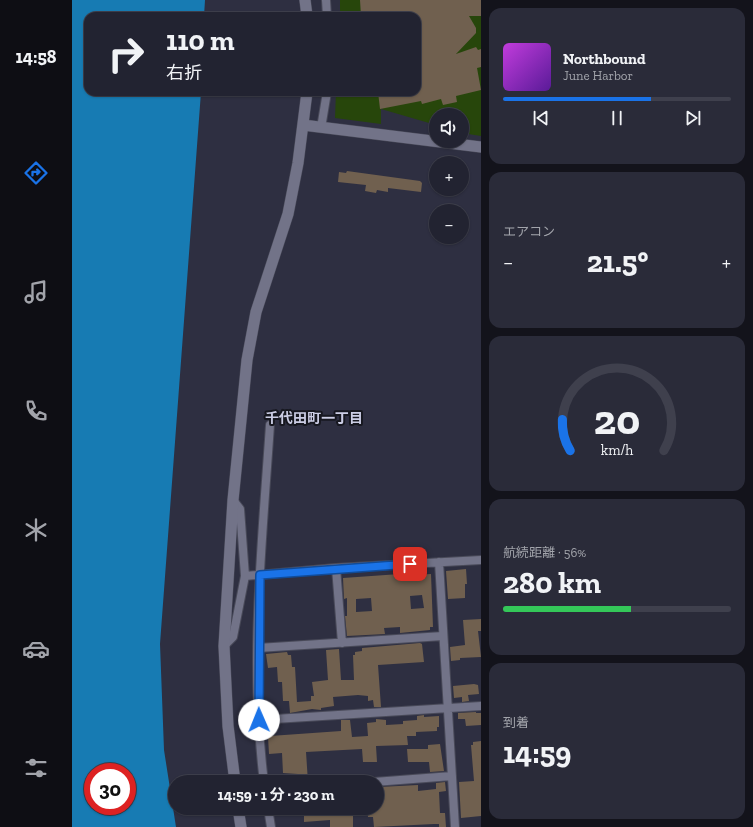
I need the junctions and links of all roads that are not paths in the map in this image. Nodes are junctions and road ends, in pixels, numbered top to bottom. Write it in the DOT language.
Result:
graph roads {
  1 [pos="305,0"];
  2 [pos="326,0"];
  3 [pos="306,12"];
  4 [pos="327,12"];
  5 [pos="307,96"];
  6 [pos="326,96"];
  7 [pos="303,125"];
  8 [pos="321,128"];
  9 [pos="481,147"];
  10 [pos="270,424"];
  11 [pos="233,500"];
  12 [pos="481,560"];
  13 [pos="439,562"];
  14 [pos="336,568"];
  15 [pos="260,575"];
  16 [pos="245,576"];
  17 [pos="443,636"];
  18 [pos="342,643"];
  19 [pos="224,646"];
  20 [pos="258,648"];
  21 [pos="481,706"];
  22 [pos="448,709"];
  23 [pos="259,720"];
  24 [pos="234,775"];
  25 [pos="263,775"];
  26 [pos="452,776"];
  27 [pos="384,781"];
  28 [pos="239,815"];
  29 [pos="269,815"];
  30 [pos="241,827"];
  31 [pos="271,827"];
  32 [pos="455,827"];
  1 -- 3 [label="street"];
  2 -- 4 [label="street"];
  5 -- 7 [label="street"];
  6 -- 8 [label="street"];
  7 -- 8 [label="street"];
  7 -- 11 [label="street"];
  8 -- 9 [label="street"];
  10 -- 15 [label="street"];
  11 -- 16 [label="street"];
  11 -- 19 [label="street"];
  12 -- 13 [label="street"];
  13 -- 14 [label="street"];
  13 -- 17 [label="street"];
  14 -- 15 [label="street"];
  14 -- 18 [label="street"];
  15 -- 16 [label="street"];
  15 -- 20 [label="street"];
  16 -- 19 [label="street"];
  17 -- 18 [label="street"];
  17 -- 22 [label="street"];
  18 -- 20 [label="street"];
  19 -- 24 [label="street"];
  20 -- 23 [label="street"];
  21 -- 22 [label="street"];
  22 -- 23 [label="street"];
  22 -- 26 [label="street"];
  23 -- 25 [label="street"];
  26 -- 27 [label="street"];
  26 -- 32 [label="street"];
  28 -- 30 [label="street"];
  29 -- 31 [label="street"];
}
